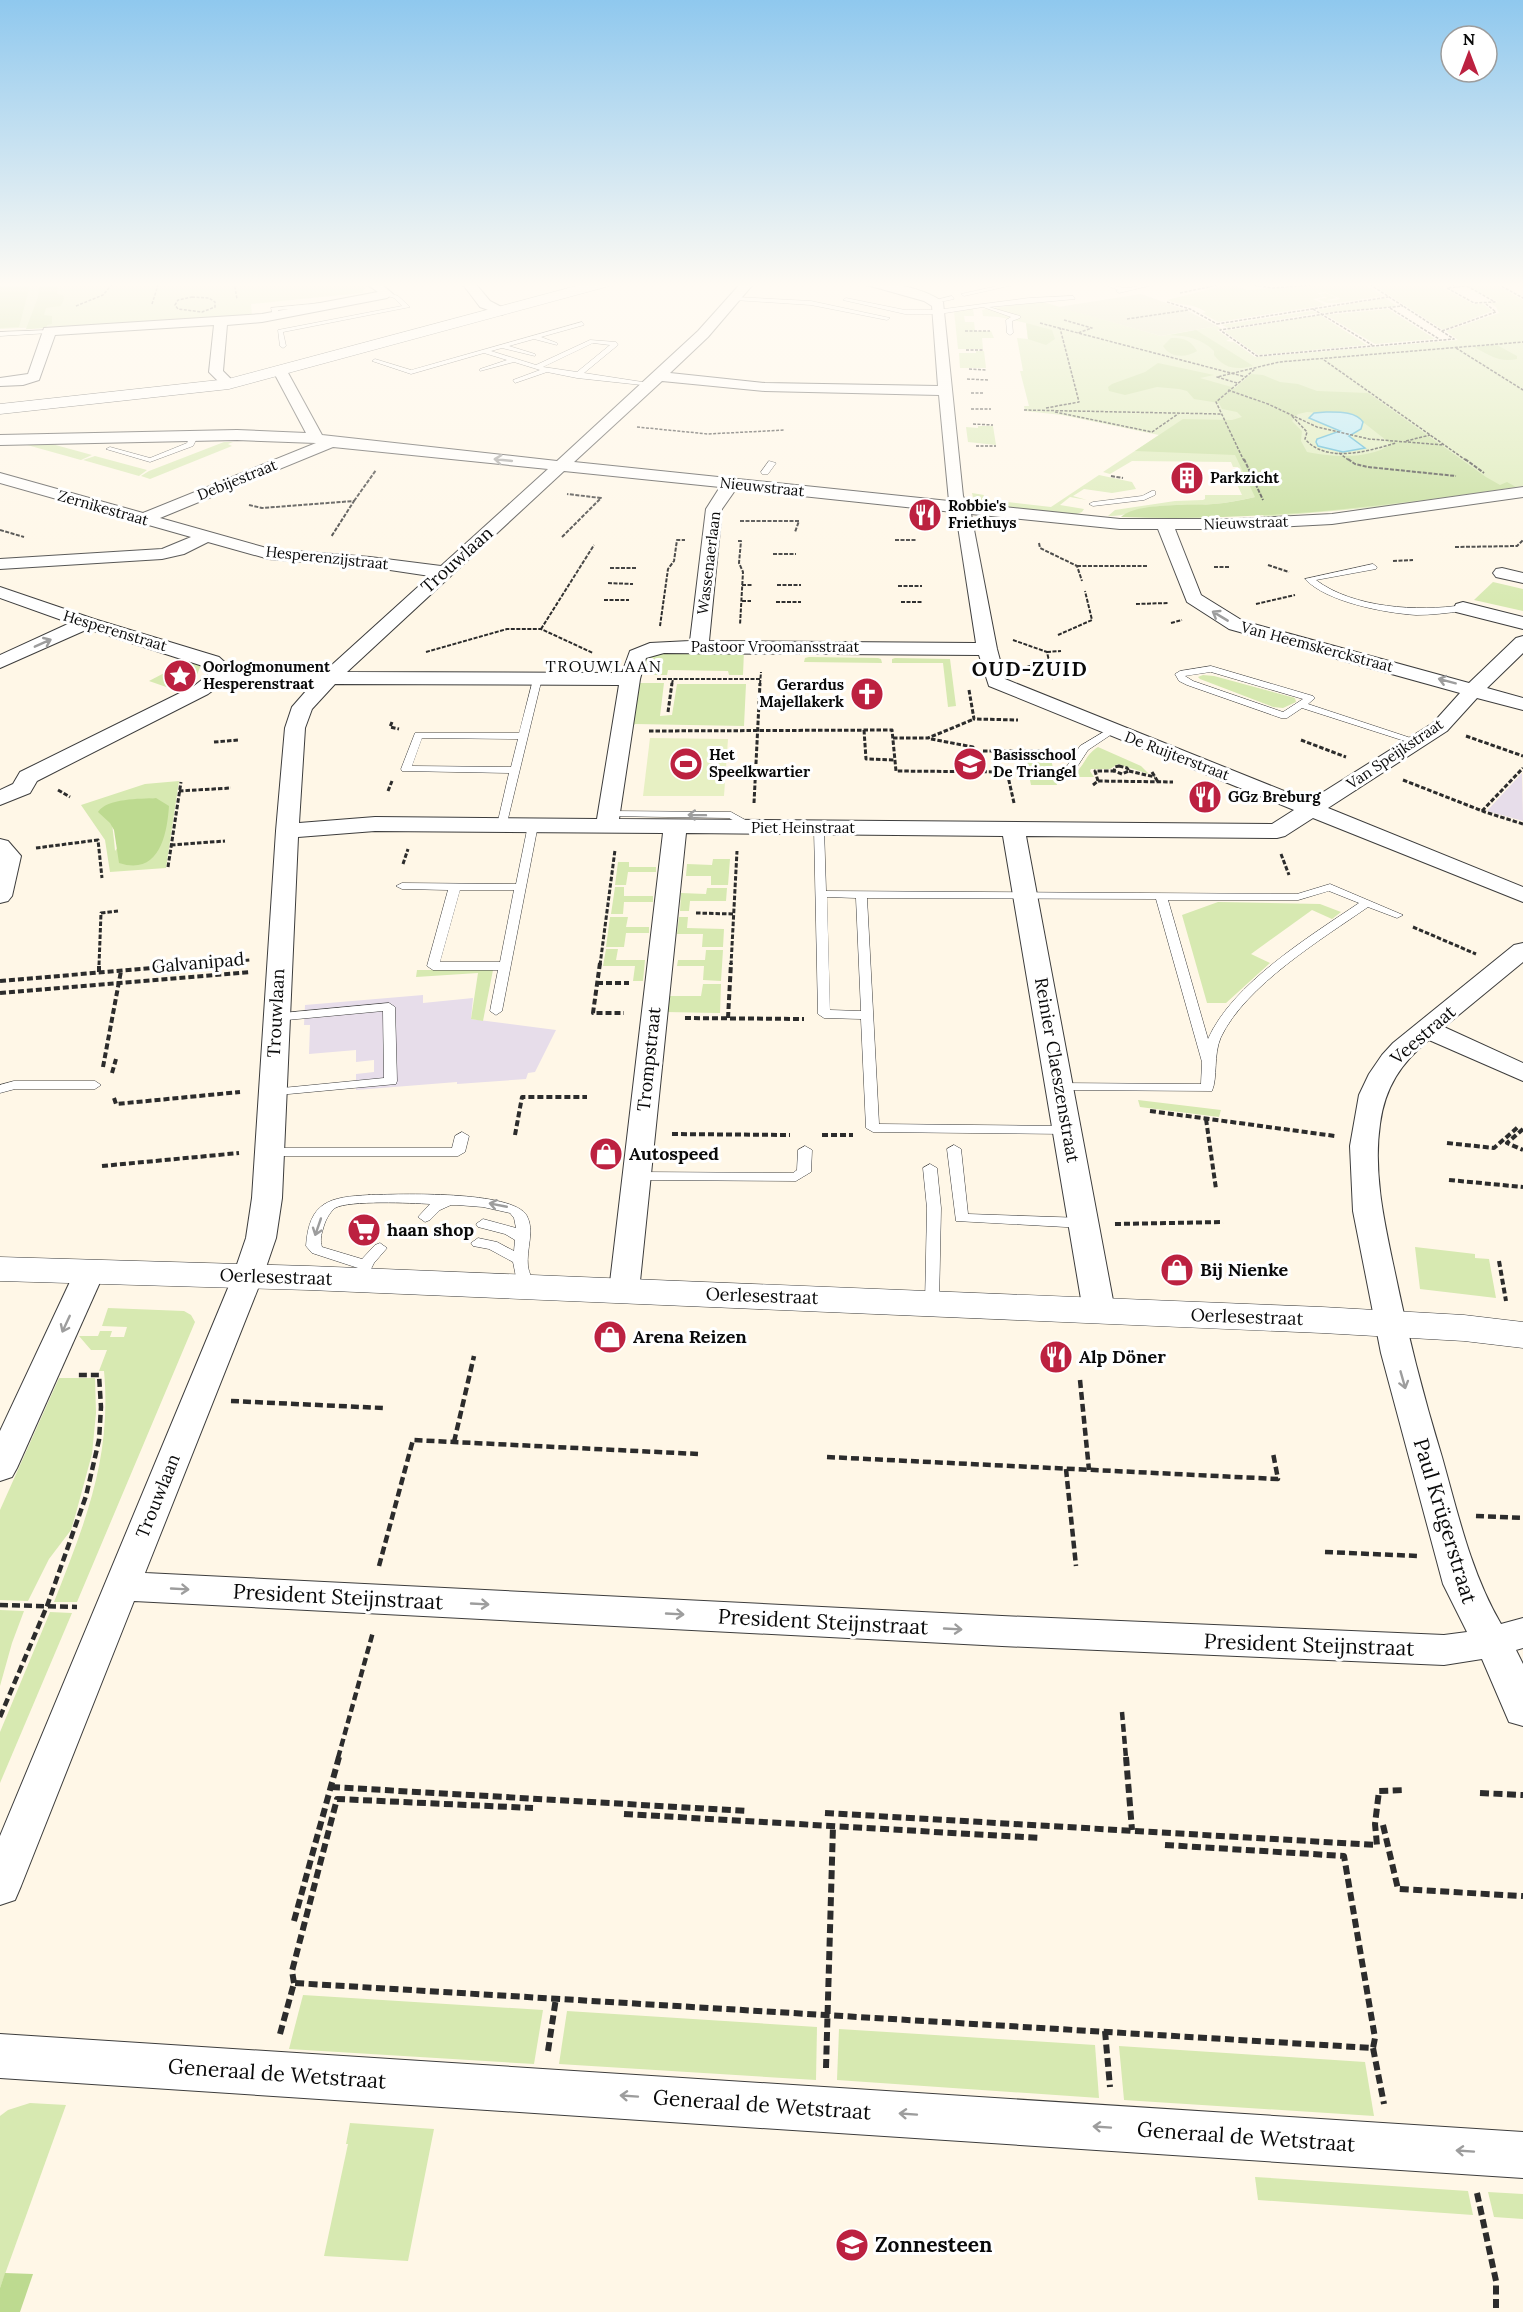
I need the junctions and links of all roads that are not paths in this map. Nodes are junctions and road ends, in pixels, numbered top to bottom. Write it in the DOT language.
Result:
graph roads {
  1 [pos="175,390"];
  2 [pos="292,390"];
  3 [pos="644,390"];
  4 [pos="896,390"];
  5 [pos="946,391"];
  6 [pos="0,409"];
  7 [pos="194,436"];
  8 [pos="0,440"];
  9 [pos="323,440"];
  10 [pos="110,449"];
  11 [pos="772,463"];
  12 [pos="561,465"];
  13 [pos="765,472"];
  14 [pos="0,478"];
  15 [pos="731,484"];
  16 [pos="1523,492"];
  17 [pos="1152,493"];
  18 [pos="1104,496"];
  19 [pos="1499,496"];
  20 [pos="1093,504"];
  21 [pos="960,508"];
  22 [pos="1523,509"];
  23 [pos="143,519"];
  24 [pos="1088,522"];
  25 [pos="1165,525"];
  26 [pos="206,536"];
  27 [pos="0,564"];
  28 [pos="1373,567"];
  29 [pos="444,572"];
  30 [pos="1502,573"];
  31 [pos="1523,578"];
  32 [pos="0,592"];
  33 [pos="1463,608"];
  34 [pos="87,623"];
  35 [pos="1523,623"];
  36 [pos="985,640"];
  37 [pos="1523,642"];
  38 [pos="699,647"];
  39 [pos="0,662"];
  40 [pos="630,675"];
  41 [pos="218,677"];
  42 [pos="330,677"];
  43 [pos="537,678"];
  44 [pos="1474,689"];
  45 [pos="1523,704"];
  46 [pos="1301,705"];
  47 [pos="1112,730"];
  48 [pos="523,736"];
  49 [pos="1419,742"];
  50 [pos="515,770"];
  51 [pos="1054,773"];
  52 [pos="0,798"];
  53 [pos="1313,809"];
  54 [pos="1013,816"];
  55 [pos="611,822"];
  56 [pos="502,825"];
  57 [pos="533,825"];
  58 [pos="675,826"];
  59 [pos="746,827"];
  60 [pos="819,828"];
  61 [pos="287,831"];
  62 [pos="2,848"];
  63 [pos="402,886"];
  64 [pos="455,886"];
  65 [pos="521,887"];
  66 [pos="820,894"];
  67 [pos="861,894"];
  68 [pos="1026,895"];
  69 [pos="1523,895"];
  70 [pos="0,896"];
  71 [pos="1161,896"];
  72 [pos="1367,903"];
  73 [pos="1397,915"];
  74 [pos="1513,958"];
  75 [pos="506,966"];
  76 [pos="496,1011"];
  77 [pos="866,1015"];
  78 [pos="276,1017"];
  79 [pos="1426,1029"];
  80 [pos="1208,1062"];
  81 [pos="1523,1073"];
  82 [pos="94,1085"];
  83 [pos="1060,1086"];
  84 [pos="0,1089"];
  85 [pos="272,1091"];
  86 [pos="1068,1130"];
  87 [pos="462,1136"];
  88 [pos="954,1149"];
  89 [pos="806,1150"];
  90 [pos="269,1152"];
  91 [pos="930,1168"];
  92 [pos="637,1176"];
  93 [pos="449,1201"];
  94 [pos="425,1217"];
  95 [pos="1084,1223"];
  96 [pos="483,1224"];
  97 [pos="523,1238"];
  98 [pos="478,1242"];
  99 [pos="380,1248"];
  100 [pos="0,1269"];
  101 [pos="90,1271"];
  102 [pos="362,1272"];
  103 [pos="525,1273"];
  104 [pos="248,1276"];
  105 [pos="624,1291"];
  106 [pos="932,1304"];
  107 [pos="1099,1311"];
  108 [pos="1389,1323"];
  109 [pos="1518,1334"];
  110 [pos="0,1468"];
  111 [pos="117,1597"];
  112 [pos="1506,1637"];
  113 [pos="1523,1710"];
  114 [pos="0,1886"];
  115 [pos="0,2056"];
  116 [pos="1523,2155"];
  1 -- 6 [label="street"];
  2 -- 9 [label="street"];
  3 -- 12 [label="street, Trouwlaan"];
  4 -- 5 [label="street"];
  5 -- 21 [label="street, De Ruijterstraat"];
  7 -- 8 [label="street, Nieuwstraat"];
  7 -- 9 [label="street, Nieuwstraat"];
  7 -- 10 [label="lane"];
  12 -- 9 [label="street, Nieuwstraat, one-way"];
  9 -- 23 [label="street, Debijestraat"];
  11 -- 13 [label="lane"];
  12 -- 15 [label="street, Nieuwstraat"];
  12 -- 29 [label="street, Trouwlaan"];
  14 -- 23 [label="street, Zernikestraat"];
  15 -- 21 [label="street, Nieuwstraat"];
  15 -- 38 [label="street, Wassenaerlaan"];
  16 -- 19 [label="street, Nieuwstraat"];
  17 -- 20 [label="lane"];
  18 -- 20 [label="lane"];
  19 -- 22 [label="street"];
  19 -- 25 [label="street, Nieuwstraat"];
  20 -- 24 [label="lane"];
  21 -- 24 [label="street, Nieuwstraat"];
  21 -- 36 [label="street, De Ruijterstraat"];
  23 -- 26 [label="street, Zernikestraat"];
  24 -- 25 [label="street, Nieuwstraat"];
  44 -- 25 [label="street, Van Heemskerckstraat, one-way"];
  26 -- 27 [label="street"];
  26 -- 29 [label="street, Hesperenzijstraat"];
  28 -- 33 [label="lane"];
  29 -- 42 [label="street, Trouwlaan"];
  30 -- 31 [label="street"];
  32 -- 34 [label="street, Hesperenstraat"];
  33 -- 35 [label="street"];
  39 -- 34 [label="street, one-way"];
  34 -- 41 [label="street, Hesperenstraat"];
  36 -- 38 [label="street, Pastoor Vroomansstraat"];
  36 -- 47 [label="street, De Ruijterstraat"];
  37 -- 44 [label="street, Van Speijkstraat"];
  38 -- 40 [label="street, Pastoor Vroomansstraat"];
  40 -- 43 [label="street"];
  40 -- 55 [label="street"];
  41 -- 42 [label="street"];
  41 -- 52 [label="street"];
  42 -- 43 [label="street"];
  42 -- 61 [label="street, Trouwlaan"];
  43 -- 48 [label="lane"];
  44 -- 45 [label="street, Van Heemskerckstraat"];
  44 -- 49 [label="street, Van Speijkstraat"];
  46 -- 46 [label="lane"];
  46 -- 49 [label="lane"];
  47 -- 51 [label="lane"];
  47 -- 53 [label="street, De Ruijterstraat"];
  48 -- 50 [label="lane"];
  48 -- 50 [label="lane"];
  49 -- 53 [label="street, Van Speijkstraat"];
  50 -- 56 [label="lane"];
  53 -- 54 [label="street, Piet Heinstraat"];
  53 -- 69 [label="street, De Ruijterstraat"];
  54 -- 60 [label="street, Piet Heinstraat"];
  54 -- 68 [label="street, Reinier Claeszenstraat"];
  55 -- 57 [label="street, Piet Heinstraat"];
  55 -- 58 [label="street, Piet Heinstraat"];
  59 -- 55 [label="lane, one-way"];
  56 -- 57 [label="street, Piet Heinstraat"];
  56 -- 61 [label="street, Piet Heinstraat"];
  57 -- 65 [label="lane"];
  58 -- 59 [label="street, Piet Heinstraat"];
  58 -- 92 [label="street, Trompstraat"];
  59 -- 60 [label="street, Piet Heinstraat"];
  60 -- 66 [label="lane"];
  61 -- 78 [label="street, Trouwlaan"];
  62 -- 70 [label="street"];
  63 -- 64 [label="lane"];
  64 -- 65 [label="lane"];
  64 -- 75 [label="lane"];
  65 -- 75 [label="lane"];
  66 -- 67 [label="lane"];
  66 -- 77 [label="lane"];
  67 -- 68 [label="lane"];
  67 -- 77 [label="lane"];
  68 -- 71 [label="lane"];
  68 -- 83 [label="street, Reinier Claeszenstraat"];
  71 -- 72 [label="lane"];
  71 -- 80 [label="lane"];
  72 -- 73 [label="lane"];
  72 -- 80 [label="lane"];
  74 -- 79 [label="street, Veestraat"];
  75 -- 76 [label="lane"];
  77 -- 86 [label="lane"];
  78 -- 85 [label="street, Trouwlaan"];
  78 -- 85 [label="lane"];
  79 -- 81 [label="street"];
  79 -- 108 [label="street, Veestraat"];
  80 -- 83 [label="lane"];
  82 -- 84 [label="lane"];
  83 -- 86 [label="street, Reinier Claeszenstraat"];
  85 -- 90 [label="street, Trouwlaan"];
  86 -- 95 [label="street, Reinier Claeszenstraat"];
  87 -- 90 [label="lane"];
  88 -- 95 [label="lane"];
  89 -- 92 [label="lane"];
  90 -- 104 [label="street, Trouwlaan"];
  91 -- 106 [label="lane"];
  92 -- 105 [label="street, Trompstraat"];
  93 -- 94 [label="lane"];
  97 -- 93 [label="lane, one-way"];
  93 -- 102 [label="lane, one-way"];
  95 -- 107 [label="street, Reinier Claeszenstraat"];
  96 -- 97 [label="lane"];
  97 -- 103 [label="lane"];
  98 -- 103 [label="lane"];
  99 -- 102 [label="lane"];
  100 -- 101 [label="street, Oerlesestraat"];
  101 -- 104 [label="street, Oerlesestraat"];
  101 -- 110 [label="street, one-way"];
  102 -- 103 [label="street, Oerlesestraat"];
  102 -- 104 [label="street, Oerlesestraat"];
  103 -- 105 [label="street, Oerlesestraat"];
  104 -- 111 [label="street, Trouwlaan"];
  105 -- 106 [label="street, Oerlesestraat"];
  106 -- 107 [label="street, Oerlesestraat"];
  107 -- 108 [label="street, Oerlesestraat"];
  108 -- 109 [label="street, Oerlesestraat"];
  108 -- 112 [label="street, Paul Krügerstraat, one-way"];
  111 -- 112 [label="street, President Steijnstraat, one-way"];
  111 -- 114 [label="street, Trouwlaan"];
  112 -- 113 [label="street, Paul Krügerstraat"];
  116 -- 115 [label="street, Generaal de Wetstraat, one-way"];
}
